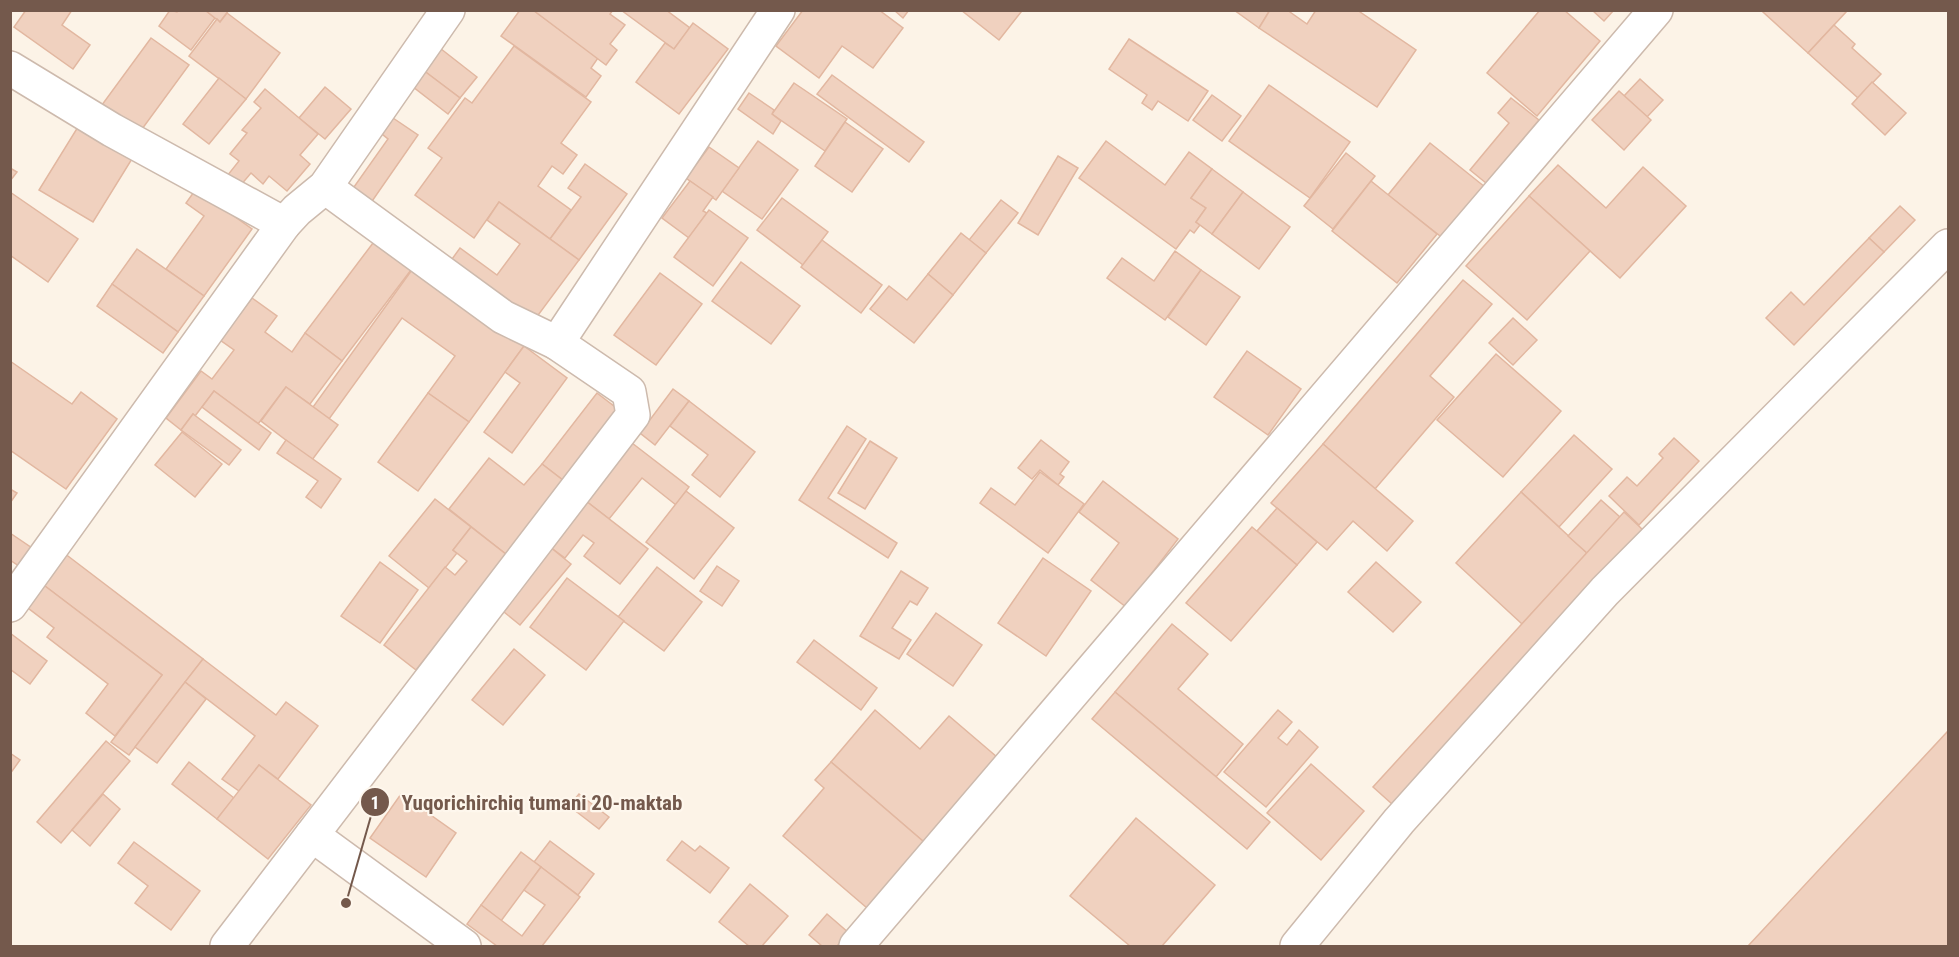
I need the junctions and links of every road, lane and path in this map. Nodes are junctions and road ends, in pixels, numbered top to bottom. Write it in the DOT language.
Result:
graph roads {
  1 [pos="448,10"];
  2 [pos="778,10"];
  3 [pos="1656,10"];
  4 [pos="10,68"];
  5 [pos="325,187"];
  6 [pos="284,224"];
  7 [pos="1948,246"];
  8 [pos="557,344"];
  9 [pos="10,605"];
  10 [pos="312,835"];
  11 [pos="227,946"];
  12 [pos="464,946"];
  13 [pos="856,946"];
  14 [pos="1297,946"];
  1 -- 5 [label="street"];
  2 -- 8 [label="street"];
  3 -- 13 [label="street"];
  4 -- 6 [label="street"];
  5 -- 6 [label="street"];
  5 -- 8 [label="street"];
  6 -- 9 [label="street"];
  7 -- 14 [label="street"];
  8 -- 10 [label="street"];
  10 -- 11 [label="street"];
  10 -- 12 [label="street"];
}
